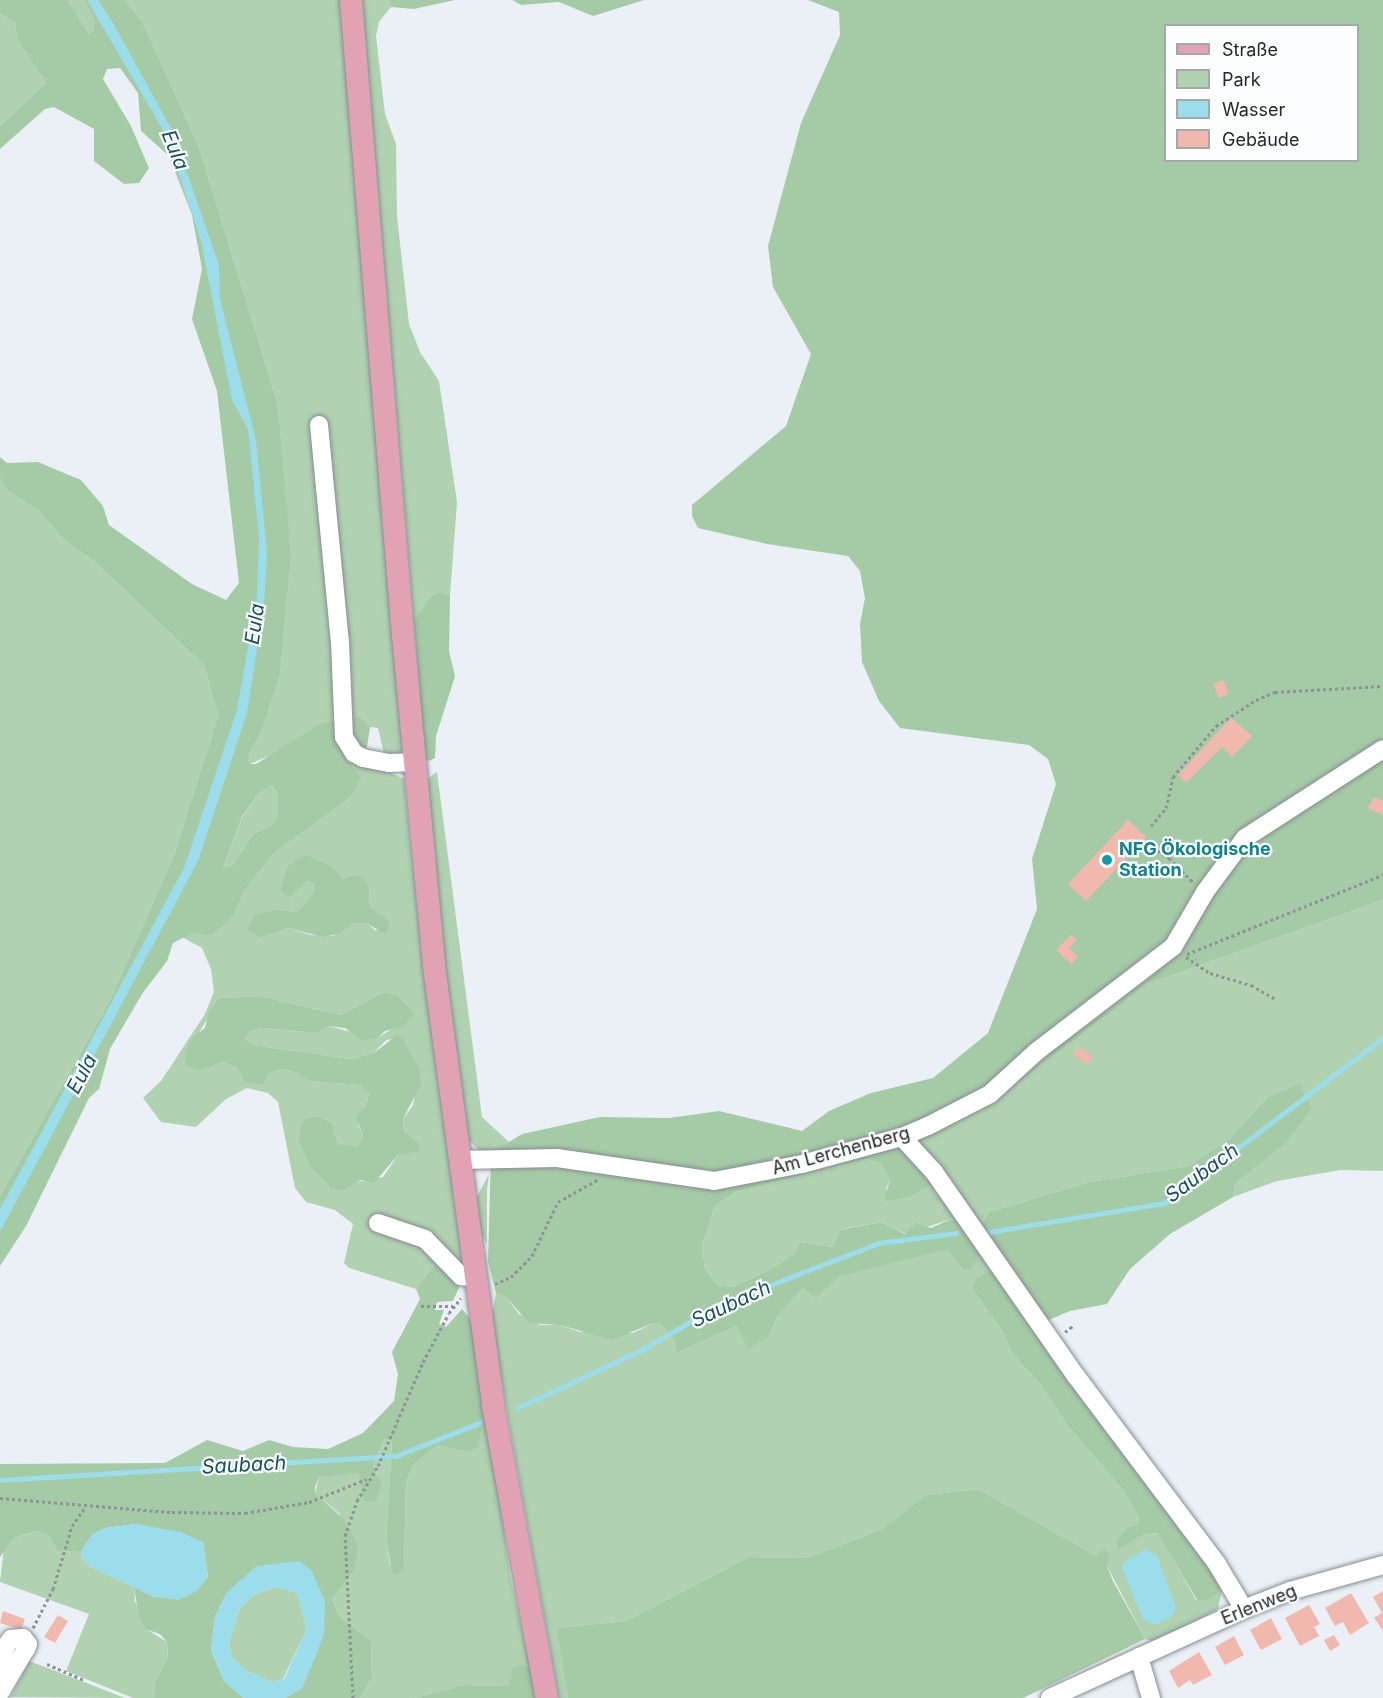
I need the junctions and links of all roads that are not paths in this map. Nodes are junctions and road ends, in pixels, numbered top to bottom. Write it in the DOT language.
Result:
graph roads {
  1 [pos="351,0"];
  2 [pos="319,425"];
  3 [pos="1383,749"];
  4 [pos="414,762"];
  5 [pos="902,1137"];
  6 [pos="459,1160"];
  7 [pos="378,1223"];
  8 [pos="476,1284"];
  9 [pos="1383,1565"];
  10 [pos="1244,1609"];
  11 [pos="27,1640"];
  12 [pos="1139,1657"];
  13 [pos="3,1688"];
  14 [pos="547,1698"];
  15 [pos="1050,1698"];
  16 [pos="1150,1698"];
  1 -- 4 [label="main road"];
  2 -- 4 [label="street"];
  3 -- 5 [label="street, Am Lerchenberg"];
  4 -- 6 [label="main road"];
  5 -- 6 [label="street, Am Lerchenberg"];
  5 -- 10 [label="street"];
  6 -- 8 [label="main road"];
  7 -- 8 [label="street"];
  8 -- 14 [label="main road"];
  9 -- 10 [label="street, Erlenweg"];
  10 -- 12 [label="street, Erlenweg"];
  11 -- 13 [label="street"];
  12 -- 15 [label="street, Erlenweg"];
  12 -- 16 [label="street"];
}
